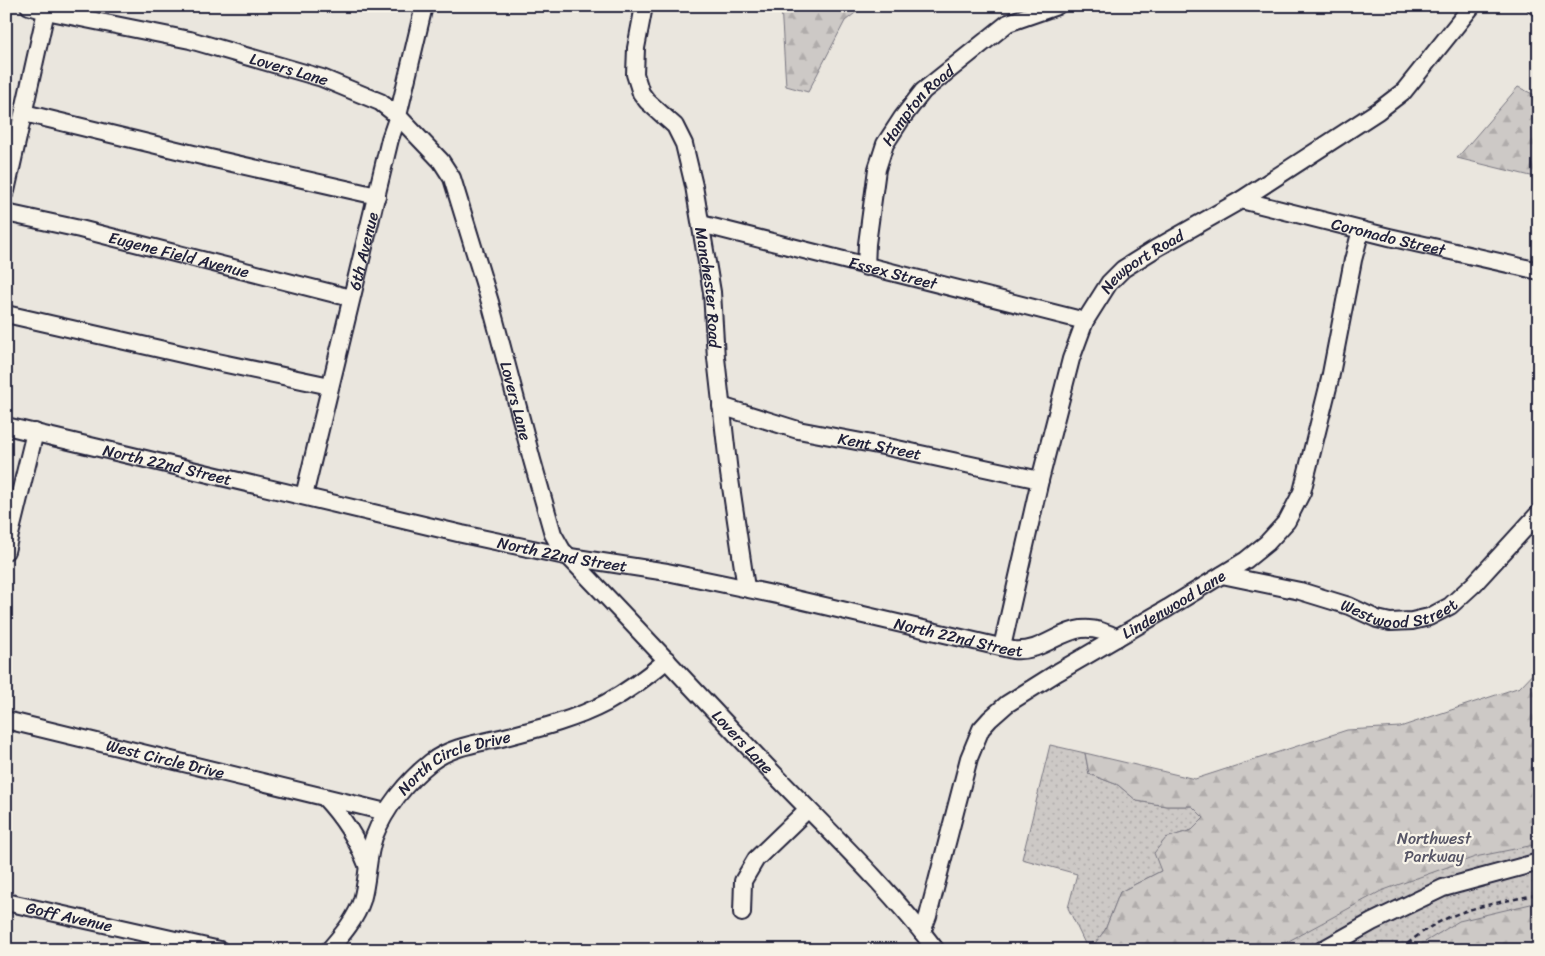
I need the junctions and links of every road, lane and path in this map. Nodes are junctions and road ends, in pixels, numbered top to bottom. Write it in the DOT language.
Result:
graph roads {
  1 [pos="29,6"];
  2 [pos="424,6"];
  3 [pos="644,6"];
  4 [pos="1057,6"];
  5 [pos="1472,6"];
  6 [pos="46,11"];
  7 [pos="24,113"];
  8 [pos="398,116"];
  9 [pos="7,182"];
  10 [pos="376,196"];
  11 [pos="1241,200"];
  12 [pos="6,213"];
  13 [pos="701,224"];
  14 [pos="1361,230"];
  15 [pos="866,267"];
  16 [pos="1539,271"];
  17 [pos="351,298"];
  18 [pos="6,314"];
  19 [pos="1085,321"];
  20 [pos="330,386"];
  21 [pos="721,406"];
  22 [pos="6,426"];
  23 [pos="35,432"];
  24 [pos="1040,480"];
  25 [pos="304,496"];
  26 [pos="1539,513"];
  27 [pos="6,551"];
  28 [pos="570,557"];
  29 [pos="1222,575"];
  30 [pos="746,588"];
  31 [pos="1117,638"];
  32 [pos="1002,647"];
  33 [pos="667,660"];
  34 [pos="6,720"];
  35 [pos="324,797"];
  36 [pos="808,809"];
  37 [pos="386,812"];
  38 [pos="1539,862"];
  39 [pos="367,865"];
  40 [pos="1539,894"];
  41 [pos="6,902"];
  42 [pos="742,913"];
  43 [pos="922,932"];
  44 [pos="220,950"];
  45 [pos="329,950"];
  46 [pos="936,950"];
  47 [pos="1322,950"];
  48 [pos="1401,950"];
  1 -- 6 [label="street, Lovers Lane"];
  2 -- 8 [label="street, 6th Avenue"];
  3 -- 13 [label="street, Manchester Road"];
  4 -- 15 [label="street, Hampton Road"];
  5 -- 11 [label="street, Newport Road"];
  6 -- 7 [label="street"];
  6 -- 8 [label="street, Lovers Lane"];
  7 -- 9 [label="street"];
  7 -- 10 [label="street"];
  8 -- 10 [label="street, 6th Avenue"];
  8 -- 28 [label="street, Lovers Lane"];
  10 -- 17 [label="street, 6th Avenue"];
  11 -- 14 [label="street, Coronado Street"];
  11 -- 19 [label="street, Newport Road"];
  12 -- 17 [label="street, Eugene Field Avenue"];
  13 -- 15 [label="street, Essex Street"];
  13 -- 21 [label="street, Manchester Road"];
  14 -- 16 [label="street, Coronado Street"];
  14 -- 29 [label="street, Lindenwood Lane"];
  15 -- 19 [label="street, Essex Street"];
  17 -- 20 [label="street, 6th Avenue"];
  18 -- 20 [label="street"];
  19 -- 24 [label="street, Newport Road"];
  20 -- 25 [label="street, 6th Avenue"];
  21 -- 24 [label="street, Kent Street"];
  21 -- 30 [label="street, Manchester Road"];
  22 -- 23 [label="street, North 22nd Street"];
  23 -- 25 [label="street, North 22nd Street"];
  23 -- 27 [label="street"];
  24 -- 32 [label="street, Newport Road"];
  25 -- 28 [label="street, North 22nd Street"];
  26 -- 29 [label="street, Westwood Street"];
  28 -- 30 [label="street, North 22nd Street"];
  28 -- 33 [label="street, Lovers Lane"];
  29 -- 31 [label="street, Lindenwood Lane"];
  30 -- 32 [label="street, North 22nd Street"];
  31 -- 32 [label="street, North 22nd Street"];
  31 -- 43 [label="street, Lindenwood Lane"];
  33 -- 36 [label="street, Lovers Lane"];
  33 -- 37 [label="street, North Circle Drive"];
  34 -- 35 [label="street, West Circle Drive"];
  35 -- 37 [label="street, West Circle Drive"];
  35 -- 39 [label="street"];
  36 -- 42 [label="street"];
  36 -- 43 [label="street, Lovers Lane"];
  37 -- 39 [label="street, North Circle Drive"];
  38 -- 47 [label="street"];
  39 -- 45 [label="street, North Circle Drive"];
  40 -- 48 [label="path"];
  41 -- 44 [label="street, Goff Avenue"];
  43 -- 46 [label="street, Lovers Lane"];
}
